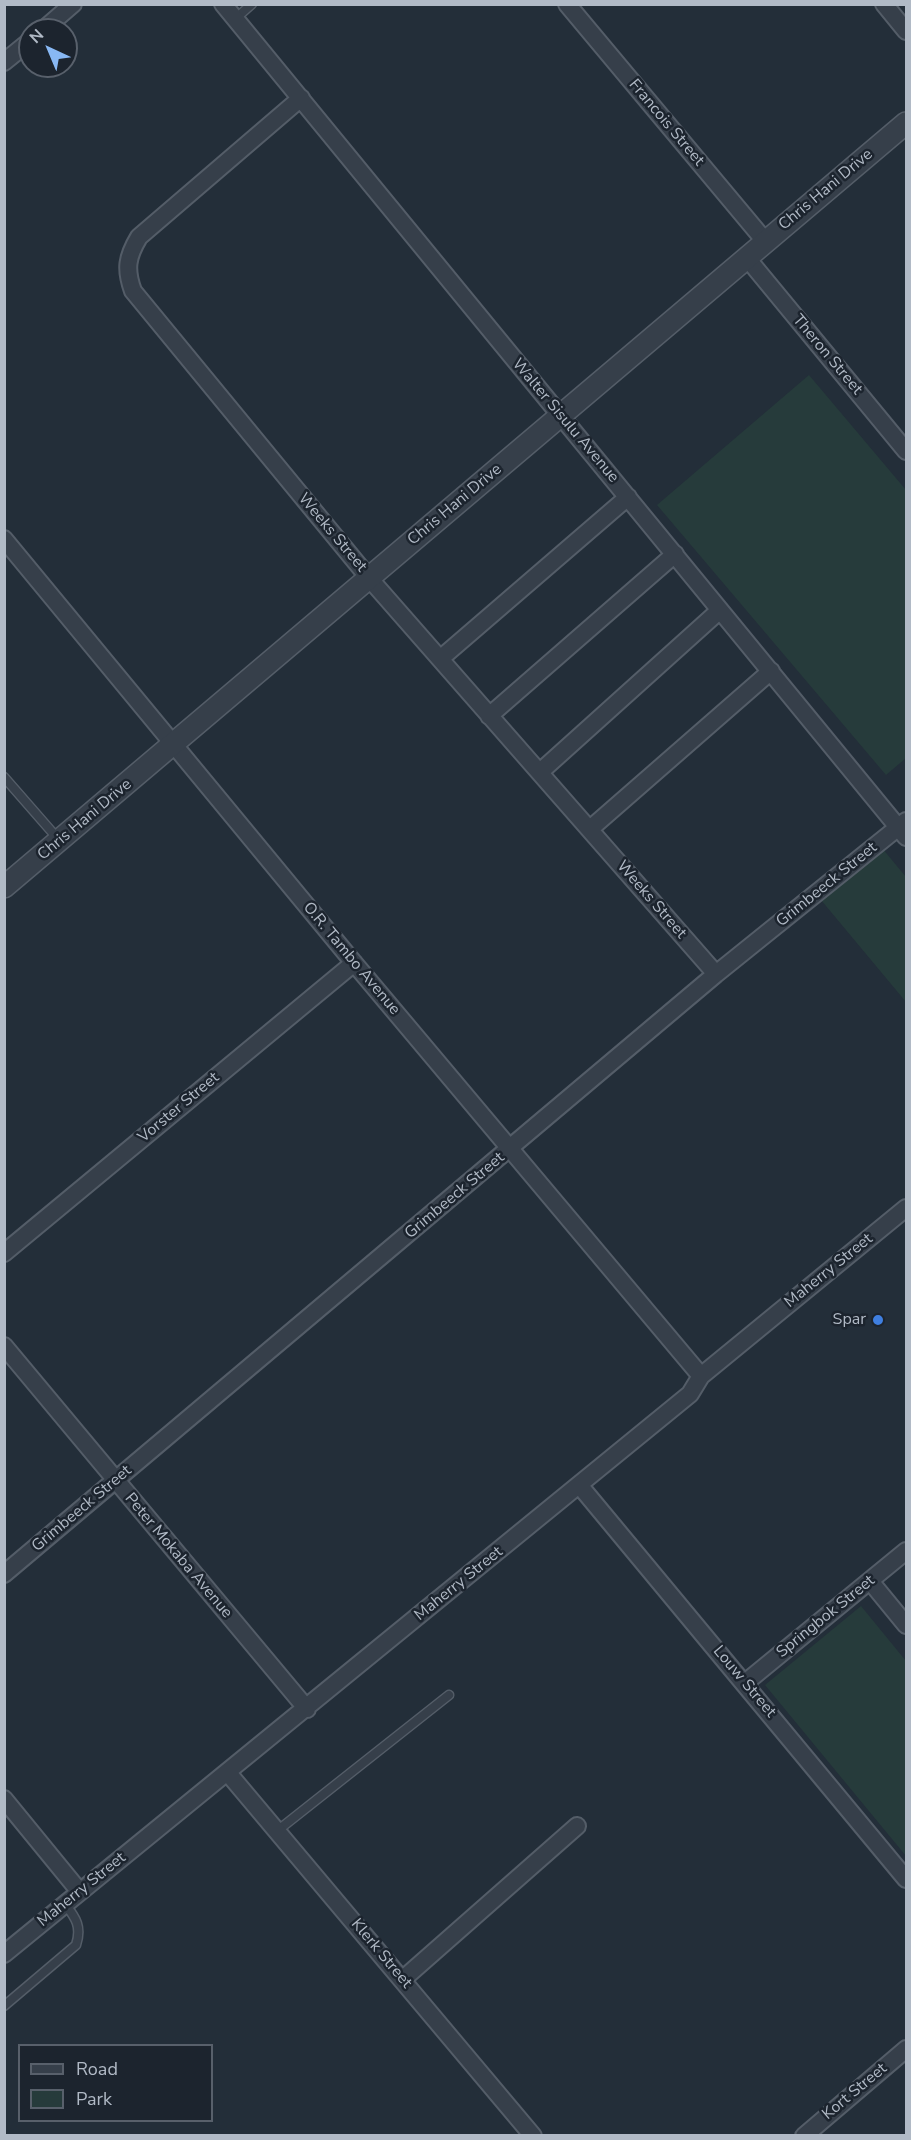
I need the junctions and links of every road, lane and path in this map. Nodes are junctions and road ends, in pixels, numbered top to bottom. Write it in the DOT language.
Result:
graph roads {
  1 [pos="73,4"];
  2 [pos="223,4"];
  3 [pos="252,4"];
  4 [pos="567,4"];
  5 [pos="884,4"];
  6 [pos="57,18"];
  7 [pos="235,19"];
  8 [pos="906,31"];
  9 [pos="18,51"];
  10 [pos="4,62"];
  11 [pos="301,98"];
  12 [pos="906,123"];
  13 [pos="765,241"];
  14 [pos="747,258"];
  15 [pos="561,416"];
  16 [pos="906,451"];
  17 [pos="628,496"];
  18 [pos="4,539"];
  19 [pos="675,554"];
  20 [pos="369,578"];
  21 [pos="720,610"];
  22 [pos="440,659"];
  23 [pos="771,671"];
  24 [pos="489,716"];
  25 [pos="175,743"];
  26 [pos="540,772"];
  27 [pos="4,777"];
  28 [pos="904,828"];
  29 [pos="590,829"];
  30 [pos="60,841"];
  31 [pos="4,887"];
  32 [pos="354,963"];
  33 [pos="716,974"];
  34 [pos="510,1150"];
  35 [pos="906,1208"];
  36 [pos="4,1253"];
  37 [pos="4,1346"];
  38 [pos="701,1376"];
  39 [pos="116,1481"];
  40 [pos="579,1486"];
  41 [pos="906,1551"];
  42 [pos="4,1574"];
  43 [pos="870,1581"];
  44 [pos="906,1625"];
  45 [pos="745,1683"];
  46 [pos="449,1695"];
  47 [pos="307,1709"];
  48 [pos="228,1773"];
  49 [pos="4,1799"];
  50 [pos="577,1826"];
  51 [pos="277,1831"];
  52 [pos="906,1879"];
  53 [pos="80,1892"];
  54 [pos="66,1904"];
  55 [pos="4,1953"];
  56 [pos="402,1980"];
  57 [pos="4,2006"];
  58 [pos="906,2049"];
  59 [pos="533,2136"];
  60 [pos="804,2136"];
  1 -- 6 [label="street"];
  2 -- 7 [label="street, Walter Sisulu Avenue"];
  3 -- 7 [label="lane"];
  4 -- 13 [label="street, Francois Street"];
  5 -- 8 [label="street"];
  7 -- 11 [label="street, Walter Sisulu Avenue"];
  9 -- 10 [label="street"];
  11 -- 15 [label="street, Walter Sisulu Avenue"];
  11 -- 20 [label="street, Weeks Street"];
  12 -- 13 [label="street, Chris Hani Drive"];
  13 -- 14 [label="street, Chris Hani Drive"];
  14 -- 15 [label="street, Chris Hani Drive"];
  14 -- 16 [label="street, Theron Street"];
  15 -- 17 [label="street, Walter Sisulu Avenue"];
  15 -- 20 [label="street, Chris Hani Drive"];
  17 -- 19 [label="street, Walter Sisulu Avenue"];
  17 -- 22 [label="street"];
  18 -- 25 [label="street, O.R. Tambo Avenue"];
  19 -- 21 [label="street, Walter Sisulu Avenue"];
  19 -- 24 [label="street"];
  20 -- 22 [label="street, Weeks Street"];
  20 -- 25 [label="street, Chris Hani Drive"];
  21 -- 23 [label="street, Walter Sisulu Avenue"];
  21 -- 26 [label="street"];
  22 -- 24 [label="street, Weeks Street"];
  23 -- 28 [label="street, Walter Sisulu Avenue"];
  23 -- 29 [label="street"];
  24 -- 26 [label="street, Weeks Street"];
  25 -- 30 [label="street, Chris Hani Drive"];
  25 -- 32 [label="street, O.R. Tambo Avenue"];
  26 -- 29 [label="street, Weeks Street"];
  27 -- 30 [label="lane"];
  28 -- 33 [label="street, Grimbeeck Street"];
  29 -- 33 [label="street, Weeks Street"];
  30 -- 31 [label="street, Chris Hani Drive"];
  32 -- 34 [label="street, O.R. Tambo Avenue"];
  32 -- 36 [label="street, Vorster Street"];
  33 -- 34 [label="street, Grimbeeck Street"];
  34 -- 38 [label="street, O.R. Tambo Avenue"];
  34 -- 39 [label="street, Grimbeeck Street"];
  35 -- 38 [label="street, Maherry Street"];
  37 -- 39 [label="street, Peter Mokaba Avenue"];
  38 -- 40 [label="street, Maherry Street"];
  39 -- 42 [label="street, Grimbeeck Street"];
  39 -- 47 [label="street, Peter Mokaba Avenue"];
  40 -- 45 [label="street, Louw Street"];
  40 -- 47 [label="street, Maherry Street"];
  41 -- 43 [label="street, Springbok Street"];
  43 -- 44 [label="street"];
  43 -- 45 [label="street, Springbok Street"];
  45 -- 52 [label="street, Louw Street"];
  46 -- 51 [label="lane"];
  47 -- 48 [label="street, Maherry Street"];
  48 -- 51 [label="street, Klerk Street"];
  48 -- 53 [label="street, Maherry Street"];
  49 -- 53 [label="street"];
  50 -- 56 [label="street"];
  51 -- 56 [label="street, Klerk Street"];
  53 -- 54 [label="street, Maherry Street"];
  54 -- 55 [label="street, Maherry Street"];
  54 -- 57 [label="lane"];
  56 -- 59 [label="street, Klerk Street"];
  58 -- 60 [label="street, Kort Street"];
}
